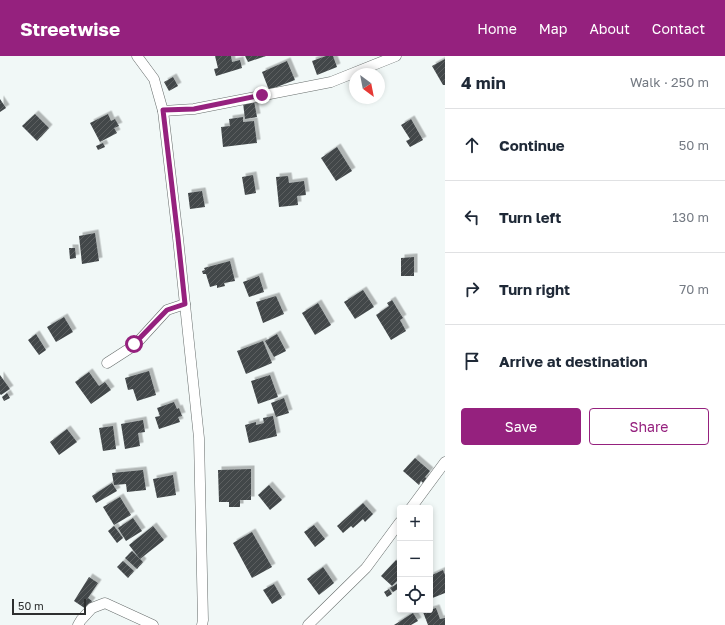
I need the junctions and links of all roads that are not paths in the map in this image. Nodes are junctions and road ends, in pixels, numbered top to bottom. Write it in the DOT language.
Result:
graph roads {
  1 [pos="138,56"];
  2 [pos="396,56"];
  3 [pos="163,110"];
  4 [pos="185,304"];
  5 [pos="107,363"];
  6 [pos="445,462"];
  7 [pos="413,505"];
  8 [pos="397,526"];
  9 [pos="204,623"];
  10 [pos="78,625"];
  11 [pos="153,625"];
  12 [pos="308,625"];
  1 -- 3 [label="street"];
  2 -- 3 [label="street"];
  3 -- 4 [label="street"];
  4 -- 5 [label="street"];
  4 -- 9 [label="street"];
  6 -- 7 [label="street"];
  8 -- 12 [label="street"];
  10 -- 11 [label="street"];
}
